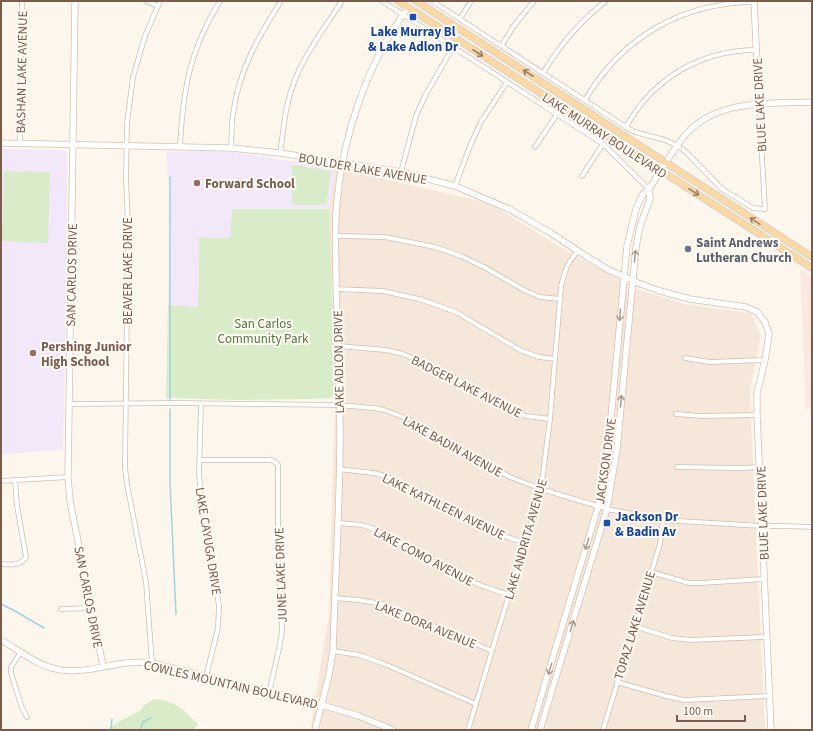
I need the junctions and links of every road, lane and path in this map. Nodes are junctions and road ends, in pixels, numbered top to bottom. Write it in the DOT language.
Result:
graph roads {
  1 [pos="22,1"];
  2 [pos="75,1"];
  3 [pos="146,1"];
  4 [pos="220,1"];
  5 [pos="282,1"];
  6 [pos="342,1"];
  7 [pos="382,1"];
  8 [pos="398,1"];
  9 [pos="416,1"];
  10 [pos="432,1"];
  11 [pos="471,1"];
  12 [pos="534,1"];
  13 [pos="606,1"];
  14 [pos="754,2"];
  15 [pos="159,3"];
  16 [pos="426,7"];
  17 [pos="408,8"];
  18 [pos="403,15"];
  19 [pos="460,19"];
  20 [pos="502,45"];
  21 [pos="453,47"];
  22 [pos="757,50"];
  23 [pos="543,73"];
  24 [pos="507,82"];
  25 [pos="585,100"];
  26 [pos="812,102"];
  27 [pos="759,105"];
  28 [pos="557,114"];
  29 [pos="626,127"];
  30 [pos="1,143"];
  31 [pos="20,144"];
  32 [pos="73,144"];
  33 [pos="603,144"];
  34 [pos="127,146"];
  35 [pos="678,146"];
  36 [pos="180,147"];
  37 [pos="536,147"];
  38 [pos="231,148"];
  39 [pos="280,153"];
  40 [pos="666,163"];
  41 [pos="343,164"];
  42 [pos="661,171"];
  43 [pos="401,172"];
  44 [pos="582,176"];
  45 [pos="455,186"];
  46 [pos="649,190"];
  47 [pos="765,209"];
  48 [pos="335,236"];
  49 [pos="578,251"];
  50 [pos="812,257"];
  51 [pos="812,268"];
  52 [pos="623,276"];
  53 [pos="632,280"];
  54 [pos="336,289"];
  55 [pos="561,299"];
  56 [pos="746,307"];
  57 [pos="338,346"];
  58 [pos="685,358"];
  59 [pos="555,359"];
  60 [pos="765,360"];
  61 [pos="69,404"];
  62 [pos="126,404"];
  63 [pos="201,404"];
  64 [pos="339,405"];
  65 [pos="676,414"];
  66 [pos="757,415"];
  67 [pos="550,419"];
  68 [pos="200,460"];
  69 [pos="677,467"];
  70 [pos="760,467"];
  71 [pos="339,469"];
  72 [pos="68,477"];
  73 [pos="15,480"];
  74 [pos="1,481"];
  75 [pos="541,489"];
  76 [pos="599,507"];
  77 [pos="607,510"];
  78 [pos="663,520"];
  79 [pos="338,523"];
  80 [pos="762,526"];
  81 [pos="812,527"];
  82 [pos="525,543"];
  83 [pos="1,564"];
  84 [pos="651,572"];
  85 [pos="764,579"];
  86 [pos="510,595"];
  87 [pos="335,598"];
  88 [pos="91,608"];
  89 [pos="61,609"];
  90 [pos="634,626"];
  91 [pos="766,637"];
  92 [pos="1,640"];
  93 [pos="333,651"];
  94 [pos="21,652"];
  95 [pos="492,652"];
  96 [pos="152,663"];
  97 [pos="103,666"];
  98 [pos="206,677"];
  99 [pos="617,682"];
  100 [pos="269,692"];
  101 [pos="770,696"];
  102 [pos="476,704"];
  103 [pos="322,705"];
  104 [pos="27,717"];
  105 [pos="315,730"];
  106 [pos="393,730"];
  107 [pos="468,730"];
  108 [pos="531,730"];
  109 [pos="540,730"];
  110 [pos="603,730"];
  111 [pos="771,730"];
  1 -- 31 [label="street, BASHAN LAKE AVENUE"];
  2 -- 32 [label="street, SAN CARLOS DRIVE"];
  3 -- 15 [label="street"];
  4 -- 36 [label="street"];
  5 -- 38 [label="street"];
  6 -- 39 [label="street"];
  7 -- 18 [label="street, LAKE MURRAY BOULEVARD"];
  8 -- 17 [label="main road, LAKE MURRAY BOULEVARD"];
  9 -- 16 [label="main road, LAKE MURRAY BOULEVARD"];
  10 -- 19 [label="street, LAKE MURRAY BOULEVARD"];
  11 -- 19 [label="street"];
  12 -- 20 [label="street"];
  13 -- 23 [label="street"];
  14 -- 22 [label="street, BLUE LAKE DRIVE"];
  14 -- 25 [label="street"];
  15 -- 34 [label="street, BEAVER LAKE DRIVE"];
  16 -- 17 [label="main road"];
  40 -- 16 [label="main road, LAKE MURRAY BOULEVARD, one-way"];
  17 -- 18 [label="street, LAKE ADLON DRIVE"];
  17 -- 42 [label="main road, LAKE MURRAY BOULEVARD, one-way"];
  18 -- 21 [label="street, LAKE MURRAY BOULEVARD"];
  18 -- 41 [label="street, LAKE ADLON DRIVE"];
  19 -- 20 [label="street, LAKE MURRAY BOULEVARD"];
  20 -- 23 [label="street, LAKE MURRAY BOULEVARD"];
  21 -- 24 [label="street, LAKE MURRAY BOULEVARD"];
  21 -- 43 [label="street"];
  22 -- 27 [label="street, BLUE LAKE DRIVE"];
  22 -- 29 [label="street"];
  23 -- 25 [label="street, LAKE MURRAY BOULEVARD"];
  24 -- 28 [label="street, LAKE MURRAY BOULEVARD"];
  24 -- 45 [label="street"];
  25 -- 29 [label="street, LAKE MURRAY BOULEVARD"];
  26 -- 27 [label="street, JACKSON DRIVE"];
  27 -- 35 [label="street, JACKSON DRIVE"];
  27 -- 47 [label="street, BLUE LAKE DRIVE"];
  28 -- 33 [label="street, LAKE MURRAY BOULEVARD"];
  28 -- 37 [label="street"];
  29 -- 35 [label="street, LAKE MURRAY BOULEVARD"];
  30 -- 31 [label="street, BOULDER LAKE AVENUE"];
  31 -- 32 [label="street, BOULDER LAKE AVENUE"];
  32 -- 34 [label="street, BOULDER LAKE AVENUE"];
  32 -- 61 [label="street, SAN CARLOS DRIVE"];
  33 -- 44 [label="street"];
  33 -- 46 [label="street, LAKE MURRAY BOULEVARD"];
  34 -- 36 [label="street, BOULDER LAKE AVENUE"];
  34 -- 62 [label="street, BEAVER LAKE DRIVE"];
  35 -- 40 [label="street, JACKSON DRIVE"];
  35 -- 47 [label="street, LAKE MURRAY BOULEVARD"];
  36 -- 38 [label="street, BOULDER LAKE AVENUE"];
  38 -- 39 [label="street, BOULDER LAKE AVENUE"];
  39 -- 41 [label="street, BOULDER LAKE AVENUE"];
  40 -- 42 [label="street, JACKSON DRIVE"];
  50 -- 40 [label="main road, LAKE MURRAY BOULEVARD, one-way"];
  41 -- 43 [label="street, BOULDER LAKE AVENUE"];
  41 -- 48 [label="street, LAKE ADLON DRIVE"];
  42 -- 46 [label="street, JACKSON DRIVE"];
  42 -- 51 [label="main road, LAKE MURRAY BOULEVARD, one-way"];
  43 -- 45 [label="street, BOULDER LAKE AVENUE"];
  45 -- 49 [label="street, BOULDER LAKE AVENUE"];
  46 -- 52 [label="street, JACKSON DRIVE"];
  53 -- 46 [label="street, JACKSON DRIVE, one-way"];
  48 -- 54 [label="street, LAKE ADLON DRIVE"];
  48 -- 55 [label="street"];
  49 -- 52 [label="street, BOULDER LAKE AVENUE"];
  49 -- 55 [label="street, LAKE ANDRITA AVENUE"];
  52 -- 53 [label="street, BOULDER LAKE AVENUE"];
  52 -- 76 [label="street, JACKSON DRIVE, one-way"];
  53 -- 56 [label="street, BOULDER LAKE AVENUE"];
  77 -- 53 [label="street, JACKSON DRIVE, one-way"];
  54 -- 57 [label="street, LAKE ADLON DRIVE"];
  54 -- 59 [label="street"];
  55 -- 59 [label="street, LAKE ANDRITA AVENUE"];
  56 -- 60 [label="street, BLUE LAKE DRIVE"];
  57 -- 64 [label="street, LAKE ADLON DRIVE"];
  57 -- 67 [label="street, BADGER LAKE AVENUE"];
  58 -- 60 [label="street"];
  59 -- 67 [label="street, LAKE ANDRITA AVENUE"];
  60 -- 66 [label="street, BLUE LAKE DRIVE"];
  61 -- 62 [label="street, LAKE BADIN AVENUE"];
  61 -- 72 [label="street, SAN CARLOS DRIVE"];
  62 -- 63 [label="street, LAKE BADIN AVENUE"];
  62 -- 96 [label="street, BEAVER LAKE DRIVE"];
  63 -- 64 [label="street, LAKE BADIN AVENUE"];
  63 -- 68 [label="street, LAKE CAYUGA DRIVE"];
  64 -- 71 [label="street, LAKE ADLON DRIVE"];
  64 -- 75 [label="street, LAKE BADIN AVENUE"];
  65 -- 66 [label="street"];
  66 -- 70 [label="street, BLUE LAKE DRIVE"];
  67 -- 75 [label="street, LAKE ANDRITA AVENUE"];
  68 -- 98 [label="street, LAKE CAYUGA DRIVE"];
  68 -- 100 [label="street, JUNE LAKE DRIVE"];
  69 -- 70 [label="street"];
  70 -- 80 [label="street, BLUE LAKE DRIVE"];
  71 -- 79 [label="street, LAKE ADLON DRIVE"];
  71 -- 82 [label="street, LAKE KATHLEEN AVENUE"];
  72 -- 73 [label="street"];
  72 -- 88 [label="street, SAN CARLOS DRIVE"];
  73 -- 74 [label="street"];
  73 -- 83 [label="street"];
  75 -- 76 [label="street, LAKE BADIN AVENUE"];
  75 -- 82 [label="street, LAKE ANDRITA AVENUE"];
  76 -- 77 [label="street, LAKE BADIN AVENUE"];
  76 -- 108 [label="street, JACKSON DRIVE, one-way"];
  77 -- 78 [label="street, LAKE BADIN AVENUE"];
  109 -- 77 [label="street, JACKSON DRIVE, one-way"];
  78 -- 80 [label="street, LAKE BADIN AVENUE"];
  78 -- 84 [label="street, TOPAZ LAKE AVENUE"];
  79 -- 86 [label="street, LAKE COMO AVENUE"];
  79 -- 87 [label="street, LAKE ADLON DRIVE"];
  80 -- 81 [label="street, LAKE BADIN AVENUE"];
  80 -- 85 [label="street, BLUE LAKE DRIVE"];
  82 -- 86 [label="street, LAKE ANDRITA AVENUE"];
  84 -- 85 [label="street"];
  84 -- 90 [label="street, TOPAZ LAKE AVENUE"];
  85 -- 91 [label="street, BLUE LAKE DRIVE"];
  86 -- 95 [label="street, LAKE ANDRITA AVENUE"];
  87 -- 93 [label="street, LAKE ADLON DRIVE"];
  87 -- 95 [label="street, LAKE DORA AVENUE"];
  88 -- 89 [label="street"];
  88 -- 97 [label="street, SAN CARLOS DRIVE"];
  90 -- 91 [label="street"];
  90 -- 99 [label="street, TOPAZ LAKE AVENUE"];
  91 -- 101 [label="street, BLUE LAKE DRIVE"];
  92 -- 94 [label="street, COWLES MOUNTAIN BOULEVARD"];
  93 -- 102 [label="street"];
  93 -- 103 [label="street, LAKE ADLON DRIVE"];
  94 -- 97 [label="street, COWLES MOUNTAIN BOULEVARD"];
  94 -- 104 [label="street"];
  95 -- 102 [label="street, LAKE ANDRITA AVENUE"];
  96 -- 97 [label="street, COWLES MOUNTAIN BOULEVARD"];
  96 -- 98 [label="street, COWLES MOUNTAIN BOULEVARD"];
  98 -- 100 [label="street, COWLES MOUNTAIN BOULEVARD"];
  99 -- 101 [label="street"];
  99 -- 110 [label="street, TOPAZ LAKE AVENUE"];
  100 -- 103 [label="street, COWLES MOUNTAIN BOULEVARD"];
  101 -- 111 [label="street, BLUE LAKE DRIVE"];
  102 -- 107 [label="street, LAKE ANDRITA AVENUE"];
  103 -- 105 [label="street, LAKE ADLON DRIVE"];
  103 -- 106 [label="street, COWLES MOUNTAIN BOULEVARD"];
}
